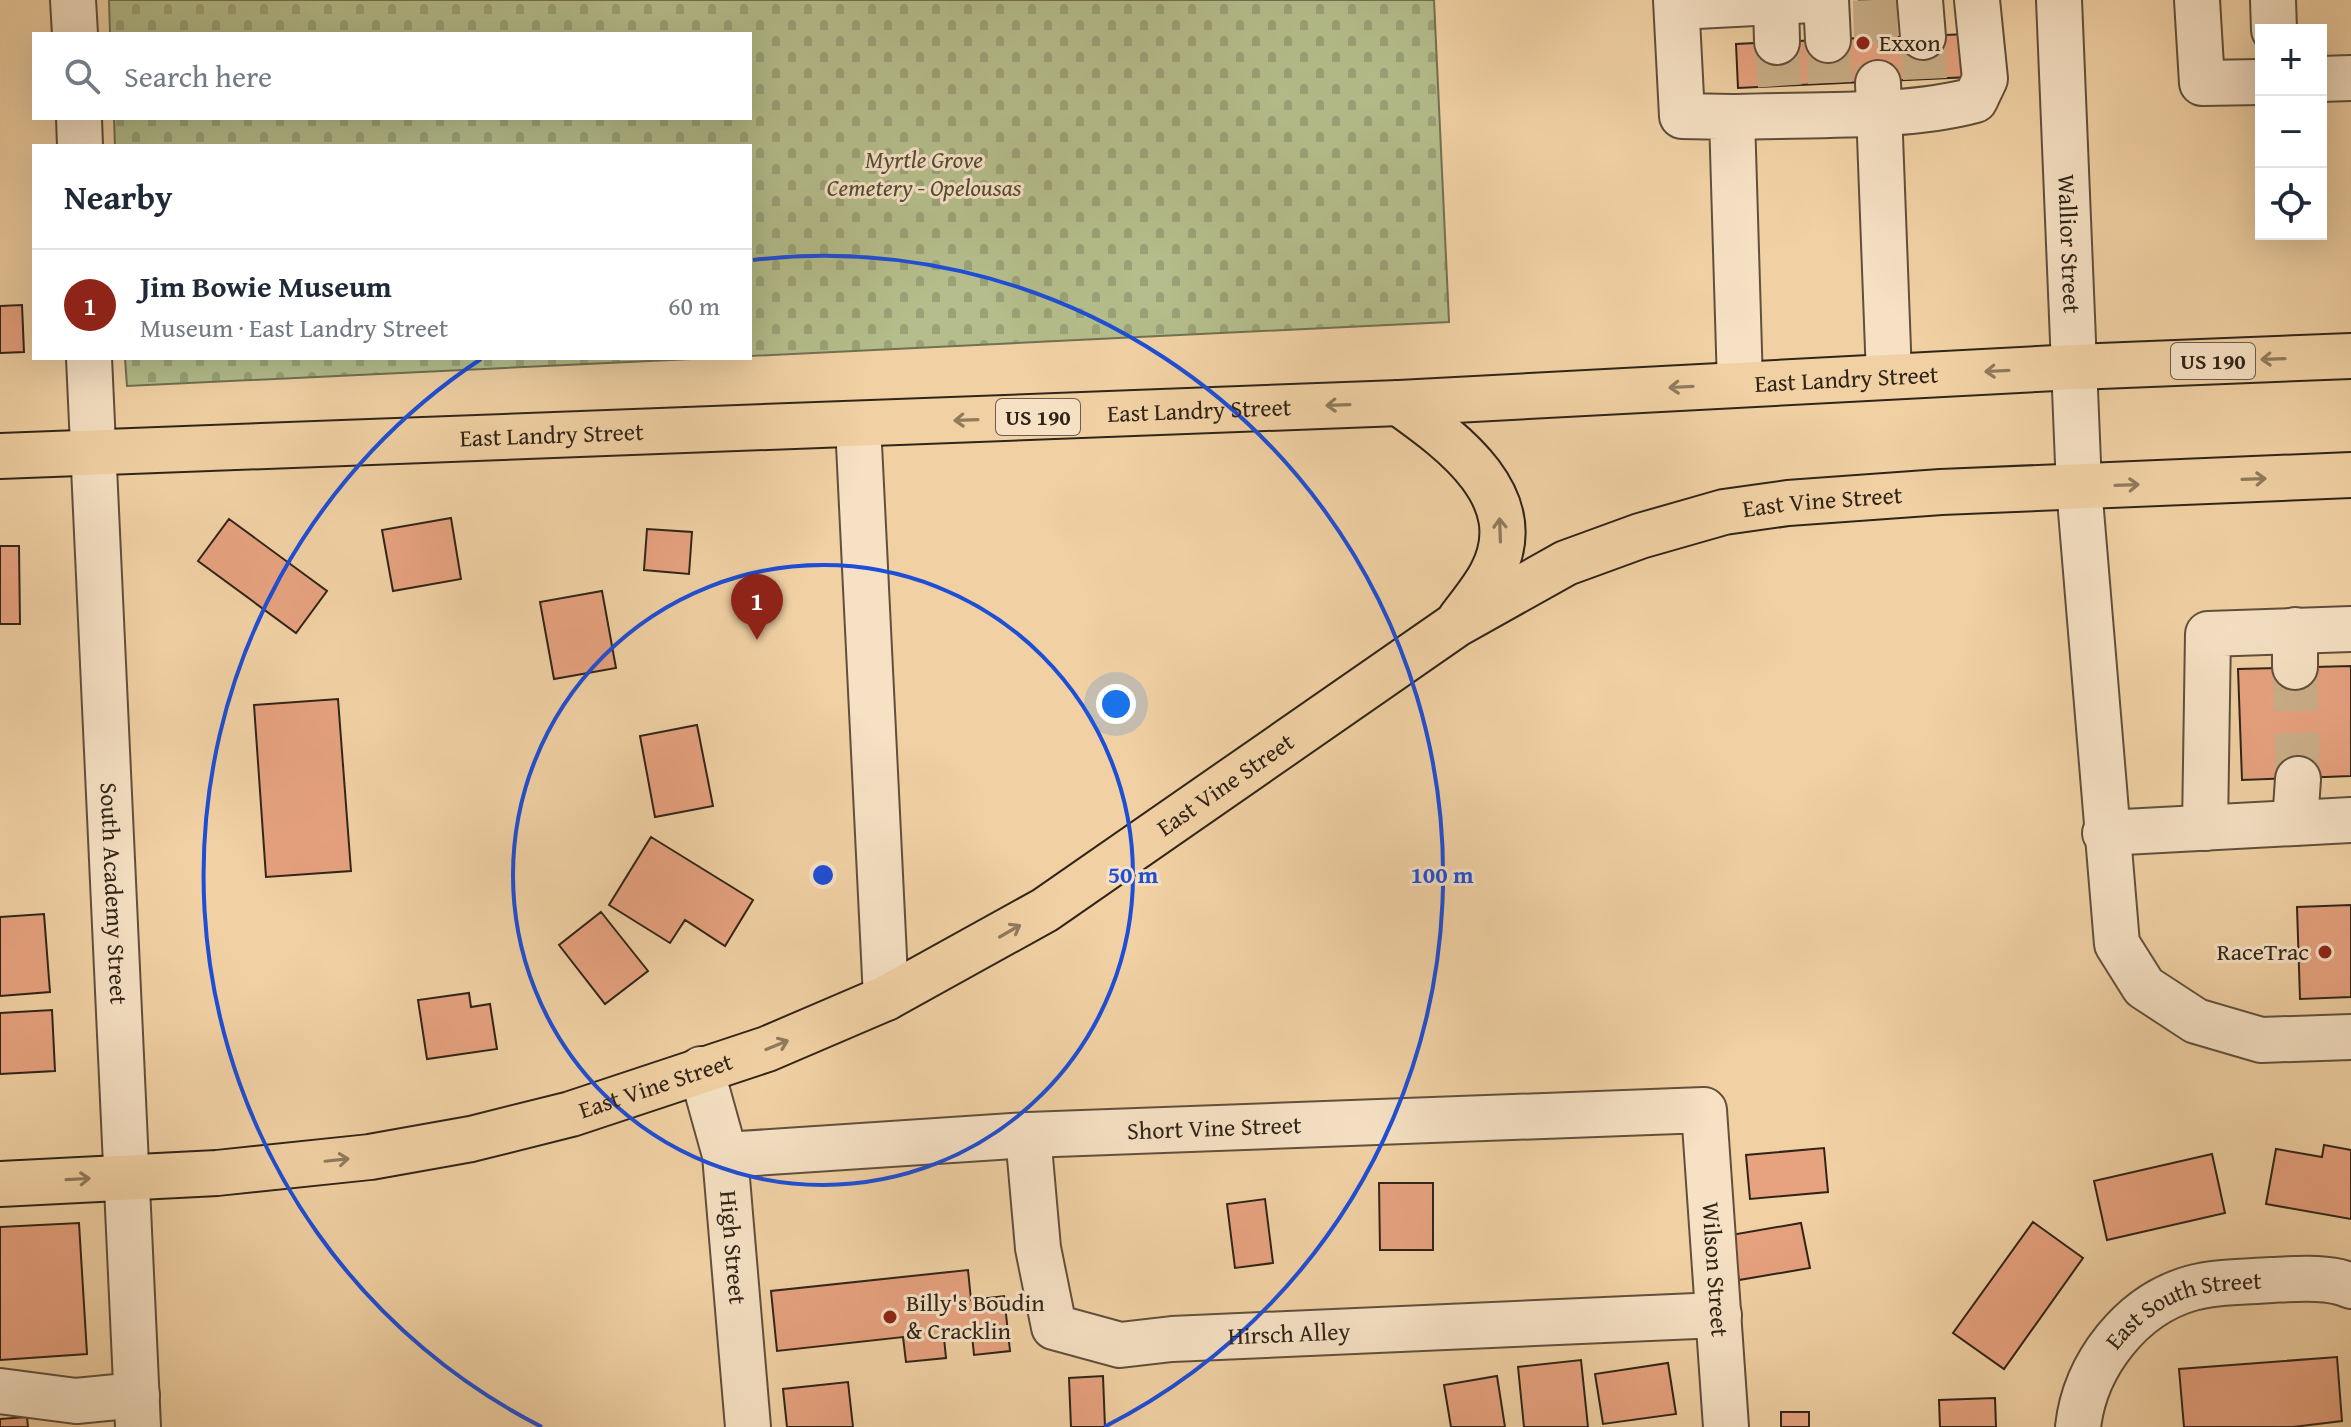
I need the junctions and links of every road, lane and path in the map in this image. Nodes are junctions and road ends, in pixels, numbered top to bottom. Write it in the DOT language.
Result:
graph roads {
  1 [pos="73,0"];
  2 [pos="1977,0"];
  3 [pos="2059,0"];
  4 [pos="2197,0"];
  5 [pos="2273,0"];
  6 [pos="1676,4"];
  7 [pos="1804,17"];
  8 [pos="2274,24"];
  9 [pos="75,32"];
  10 [pos="1924,56"];
  11 [pos="2351,78"];
  12 [pos="2327,79"];
  13 [pos="2255,82"];
  14 [pos="1878,96"];
  15 [pos="1732,117"];
  16 [pos="79,120"];
  17 [pos="80,144"];
  18 [pos="2351,356"];
  19 [pos="89,360"];
  20 [pos="2075,367"];
  21 [pos="1889,376"];
  22 [pos="1740,384"];
  23 [pos="1399,403"];
  24 [pos="858,424"];
  25 [pos="93,452"];
  26 [pos="0,456"];
  27 [pos="2351,475"];
  28 [pos="2079,487"];
  29 [pos="1457,624"];
  30 [pos="2351,629"];
  31 [pos="2298,779"];
  32 [pos="2351,820"];
  33 [pos="2295,823"];
  34 [pos="2205,828"];
  35 [pos="2105,833"];
  36 [pos="886,998"];
  37 [pos="2351,1037"];
  38 [pos="701,1069"];
  39 [pos="1704,1110"];
  40 [pos="1028,1135"];
  41 [pos="725,1155"];
  42 [pos="126,1176"];
  43 [pos="0,1184"];
  44 [pos="2351,1286"];
  45 [pos="1719,1315"];
  46 [pos="0,1391"];
  47 [pos="137,1411"];
  48 [pos="748,1427"];
  49 [pos="1726,1427"];
  50 [pos="2078,1427"];
  1 -- 9 [label="street"];
  2 -- 10 [label="street"];
  3 -- 20 [label="street, Wallior Street"];
  4 -- 13 [label="street"];
  5 -- 8 [label="street"];
  6 -- 7 [label="street"];
  6 -- 15 [label="street"];
  10 -- 14 [label="street"];
  11 -- 12 [label="street"];
  14 -- 15 [label="street"];
  14 -- 21 [label="street"];
  15 -- 22 [label="street"];
  16 -- 17 [label="street"];
  18 -- 20 [label="highway, East Landry Street / US 190, one-way"];
  19 -- 25 [label="street, South Academy Street"];
  20 -- 21 [label="highway, East Landry Street / US 190, one-way"];
  20 -- 28 [label="street, Wallior Street"];
  21 -- 22 [label="highway, East Landry Street / US 190"];
  22 -- 23 [label="highway, East Landry Street / US 190, one-way"];
  23 -- 24 [label="highway, East Landry Street / US 190, one-way"];
  29 -- 23 [label="highway, one-way"];
  24 -- 25 [label="highway, East Landry Street / US 190"];
  24 -- 36 [label="street"];
  25 -- 26 [label="highway, East Landry Street / US 190"];
  25 -- 42 [label="street, South Academy Street"];
  28 -- 27 [label="highway, East Vine Street, one-way"];
  28 -- 29 [label="highway, East Vine Street"];
  28 -- 35 [label="street, Wallior Street"];
  36 -- 29 [label="highway, East Vine Street, one-way"];
  30 -- 34 [label="street"];
  31 -- 33 [label="street"];
  32 -- 33 [label="street"];
  33 -- 34 [label="street"];
  34 -- 35 [label="street"];
  35 -- 37 [label="street, Wallior Street"];
  38 -- 36 [label="highway, East Vine Street, one-way"];
  38 -- 41 [label="street, High Street"];
  42 -- 38 [label="highway, East Vine Street, one-way"];
  39 -- 40 [label="street, Short Vine Street"];
  39 -- 45 [label="street, Wilson Street"];
  40 -- 41 [label="street, Short Vine Street"];
  40 -- 45 [label="street, Hirsch Alley"];
  41 -- 48 [label="street, High Street"];
  43 -- 42 [label="highway, East Vine Street, one-way"];
  42 -- 47 [label="street, South Academy Street"];
  44 -- 50 [label="street, East South Street"];
  45 -- 49 [label="street, Wilson Street"];
  46 -- 47 [label="street"];
}
